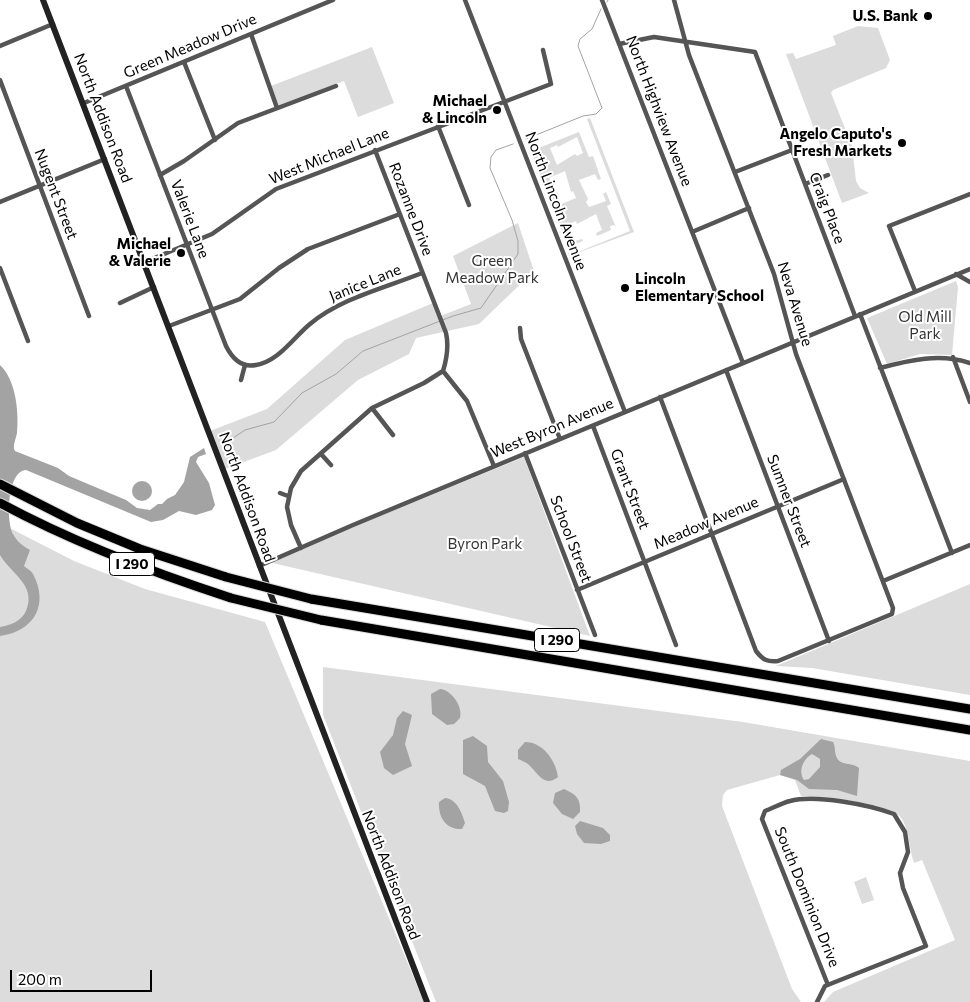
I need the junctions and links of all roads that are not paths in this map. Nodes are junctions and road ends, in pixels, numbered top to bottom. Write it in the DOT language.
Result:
graph roads {
  1 [pos="43,0"];
  2 [pos="333,0"];
  3 [pos="465,0"];
  4 [pos="602,0"];
  5 [pos="674,0"];
  6 [pos="53,24"];
  7 [pos="251,34"];
  8 [pos="684,40"];
  9 [pos="619,44"];
  10 [pos="0,46"];
  11 [pos="542,50"];
  12 [pos="184,62"];
  13 [pos="0,80"];
  14 [pos="126,86"];
  15 [pos="336,86"];
  16 [pos="504,102"];
  17 [pos="84,103"];
  18 [pos="277,108"];
  19 [pos="438,126"];
  20 [pos="215,140"];
  21 [pos="375,150"];
  22 [pos="792,150"];
  23 [pos="105,159"];
  24 [pos="735,172"];
  25 [pos="160,175"];
  26 [pos="828,175"];
  27 [pos="805,184"];
  28 [pos="40,186"];
  29 [pos="970,194"];
  30 [pos="0,202"];
  31 [pos="469,205"];
  32 [pos="750,208"];
  33 [pos="400,214"];
  34 [pos="692,232"];
  35 [pos="187,245"];
  36 [pos="144,262"];
  37 [pos="0,268"];
  38 [pos="970,268"];
  39 [pos="422,273"];
  40 [pos="956,274"];
  41 [pos="970,282"];
  42 [pos="154,286"];
  43 [pos="915,291"];
  44 [pos="120,302"];
  45 [pos="212,311"];
  46 [pos="857,315"];
  47 [pos="89,316"];
  48 [pos="169,326"];
  49 [pos="520,328"];
  50 [pos="28,341"];
  51 [pos="792,342"];
  52 [pos="953,358"];
  53 [pos="743,363"];
  54 [pos="970,363"];
  55 [pos="245,365"];
  56 [pos="880,368"];
  57 [pos="726,370"];
  58 [pos="443,371"];
  59 [pos="241,380"];
  60 [pos="660,397"];
  61 [pos="970,402"];
  62 [pos="372,408"];
  63 [pos="625,412"];
  64 [pos="593,426"];
  65 [pos="393,435"];
  66 [pos="560,439"];
  67 [pos="525,453"];
  68 [pos="321,454"];
  69 [pos="331,465"];
  70 [pos="494,466"];
  71 [pos="844,479"];
  72 [pos="0,484"];
  73 [pos="280,493"];
  74 [pos="288,496"];
  75 [pos="0,503"];
  76 [pos="777,506"];
  77 [pos="711,534"];
  78 [pos="970,545"];
  79 [pos="301,548"];
  80 [pos="952,553"];
  81 [pos="644,562"];
  82 [pos="259,566"];
  83 [pos="883,581"];
  84 [pos="578,590"];
  85 [pos="594,635"];
  86 [pos="829,641"];
  87 [pos="676,645"];
  88 [pos="970,709"];
  89 [pos="970,730"];
  90 [pos="826,986"];
  91 [pos="427,1002"];
  92 [pos="817,1002"];
  1 -- 6 [label="street, North Addison Road"];
  2 -- 7 [label="street, Green Meadow Drive"];
  3 -- 16 [label="street, North Lincoln Avenue"];
  4 -- 9 [label="street, North Highview Avenue"];
  5 -- 8 [label="street, Neva Avenue"];
  6 -- 10 [label="street"];
  6 -- 17 [label="street, North Addison Road"];
  7 -- 12 [label="street, Green Meadow Drive"];
  7 -- 18 [label="street"];
  8 -- 9 [label="street"];
  8 -- 22 [label="street, Craig Place"];
  8 -- 24 [label="street, Neva Avenue"];
  9 -- 34 [label="street, North Highview Avenue"];
  11 -- 16 [label="street, West Michael Lane"];
  12 -- 14 [label="street, Green Meadow Drive"];
  12 -- 20 [label="street"];
  13 -- 28 [label="street, Nugent Street"];
  14 -- 17 [label="street, Green Meadow Drive"];
  14 -- 25 [label="street, Valerie Lane"];
  15 -- 18 [label="street"];
  16 -- 19 [label="street, West Michael Lane"];
  16 -- 63 [label="street, North Lincoln Avenue"];
  17 -- 23 [label="street, North Addison Road"];
  18 -- 20 [label="street"];
  19 -- 21 [label="street, West Michael Lane"];
  19 -- 31 [label="street"];
  20 -- 25 [label="street"];
  21 -- 33 [label="street, Rozanne Drive"];
  21 -- 35 [label="street, West Michael Lane"];
  22 -- 24 [label="street"];
  22 -- 27 [label="street, Craig Place"];
  23 -- 28 [label="street"];
  23 -- 36 [label="street, North Addison Road"];
  24 -- 32 [label="street, Neva Avenue"];
  25 -- 35 [label="street, Valerie Lane"];
  26 -- 27 [label="street"];
  27 -- 46 [label="street, Craig Place"];
  28 -- 30 [label="street"];
  28 -- 47 [label="street, Nugent Street"];
  29 -- 43 [label="street"];
  32 -- 34 [label="street"];
  32 -- 51 [label="street, Neva Avenue"];
  33 -- 39 [label="street, Rozanne Drive"];
  33 -- 45 [label="street"];
  34 -- 53 [label="street, North Highview Avenue"];
  35 -- 36 [label="street, West Michael Lane"];
  35 -- 45 [label="street, Valerie Lane"];
  36 -- 42 [label="street, North Addison Road"];
  37 -- 50 [label="street"];
  38 -- 40 [label="street, West Byron Avenue"];
  39 -- 55 [label="street, Janice Lane"];
  39 -- 58 [label="street, Rozanne Drive"];
  40 -- 41 [label="street"];
  40 -- 43 [label="street, West Byron Avenue"];
  42 -- 44 [label="street"];
  42 -- 48 [label="street, North Addison Road"];
  43 -- 46 [label="street, West Byron Avenue"];
  45 -- 48 [label="street"];
  45 -- 55 [label="street, Valerie Lane"];
  46 -- 51 [label="street, West Byron Avenue"];
  46 -- 56 [label="street, Craig Place"];
  48 -- 82 [label="street, North Addison Road"];
  49 -- 66 [label="street"];
  51 -- 53 [label="street, West Byron Avenue"];
  51 -- 71 [label="street, Neva Avenue"];
  52 -- 54 [label="street"];
  52 -- 56 [label="street"];
  52 -- 61 [label="street"];
  53 -- 57 [label="street, West Byron Avenue"];
  55 -- 59 [label="street"];
  56 -- 80 [label="street, Craig Place"];
  57 -- 60 [label="street, West Byron Avenue"];
  57 -- 76 [label="street, Sumner Street"];
  58 -- 62 [label="street"];
  58 -- 70 [label="street"];
  60 -- 63 [label="street, West Byron Avenue"];
  60 -- 77 [label="street"];
  62 -- 65 [label="street"];
  62 -- 68 [label="street"];
  63 -- 64 [label="street, West Byron Avenue"];
  64 -- 66 [label="street, West Byron Avenue"];
  64 -- 81 [label="street, Grant Street"];
  66 -- 67 [label="street, West Byron Avenue"];
  67 -- 70 [label="street, West Byron Avenue"];
  67 -- 84 [label="street, School Street"];
  68 -- 69 [label="street"];
  68 -- 74 [label="street"];
  70 -- 79 [label="street, West Byron Avenue"];
  71 -- 76 [label="street, Meadow Avenue"];
  71 -- 83 [label="street, Neva Avenue"];
  72 -- 88 [label="highway, I 290, bridge"];
  73 -- 74 [label="street"];
  74 -- 79 [label="street"];
  75 -- 89 [label="highway, I 290, bridge"];
  76 -- 77 [label="street, Meadow Avenue"];
  76 -- 86 [label="street, Sumner Street"];
  77 -- 81 [label="street, Meadow Avenue"];
  77 -- 86 [label="street"];
  78 -- 80 [label="street"];
  79 -- 82 [label="street, West Byron Avenue"];
  80 -- 83 [label="street"];
  81 -- 84 [label="street, Meadow Avenue"];
  81 -- 87 [label="street, Grant Street"];
  82 -- 91 [label="street, North Addison Road"];
  83 -- 86 [label="street, Neva Avenue"];
  84 -- 85 [label="street, School Street"];
  90 -- 90 [label="street, South Dominion Drive"];
  90 -- 92 [label="street"];
}
